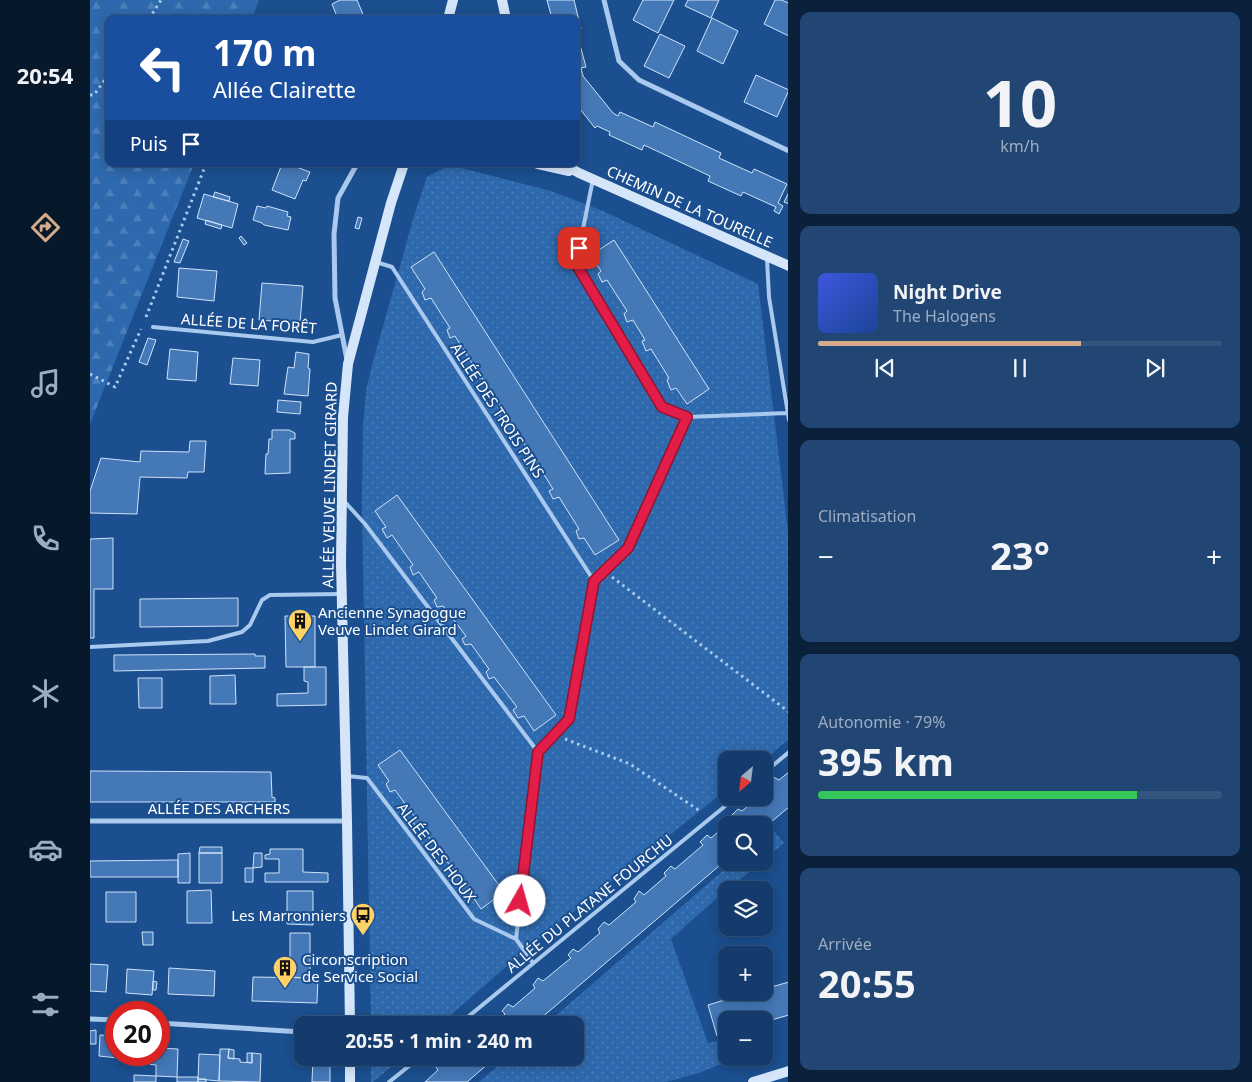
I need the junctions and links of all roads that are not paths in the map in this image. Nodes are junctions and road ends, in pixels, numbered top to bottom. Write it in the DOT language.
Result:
graph roads {
  1 [pos="453,0"];
  2 [pos="502,0"];
  3 [pos="604,0"];
  4 [pos="449,15"];
  5 [pos="505,15"];
  6 [pos="788,151"];
  7 [pos="355,167"];
  8 [pos="403,167"];
  9 [pos="552,167"];
  10 [pos="568,167"];
  11 [pos="579,173"];
  12 [pos="593,179"];
  13 [pos="767,257"];
  14 [pos="375,262"];
  15 [pos="787,263"];
  16 [pos="153,327"];
  17 [pos="342,335"];
  18 [pos="348,364"];
  19 [pos="787,413"];
  20 [pos="687,417"];
  21 [pos="788,420"];
  22 [pos="342,498"];
  23 [pos="594,581"];
  24 [pos="342,594"];
  25 [pos="90,647"];
  26 [pos="538,752"];
  27 [pos="788,752"];
  28 [pos="773,765"];
  29 [pos="346,776"];
  30 [pos="725,806"];
  31 [pos="90,821"];
  32 [pos="347,821"];
  33 [pos="516,938"];
  34 [pos="533,963"];
  35 [pos="350,1016"];
  36 [pos="469,1016"];
  37 [pos="90,1019"];
  38 [pos="105,1020"];
  39 [pos="170,1024"];
  40 [pos="294,1031"];
  41 [pos="350,1066"];
  42 [pos="408,1066"];
  43 [pos="788,1071"];
  44 [pos="350,1082"];
  45 [pos="389,1082"];
  46 [pos="753,1082"];
  1 -- 4 [label="street"];
  2 -- 5 [label="street"];
  3 -- 6 [label="street"];
  7 -- 17 [label="street"];
  8 -- 14 [label="street, ALLÉE VEUVE LINDET GIRARD"];
  9 -- 11 [label="street, CHEMIN DE LA TOURELLE"];
  10 -- 11 [label="street, CHEMIN DE LA TOURELLE"];
  11 -- 12 [label="street, CHEMIN DE LA TOURELLE"];
  12 -- 13 [label="street, CHEMIN DE LA TOURELLE"];
  12 -- 20 [label="lane"];
  13 -- 15 [label="street, CHEMIN DE LA TOURELLE"];
  13 -- 19 [label="lane"];
  14 -- 18 [label="street, ALLÉE VEUVE LINDET GIRARD"];
  14 -- 23 [label="lane, ALLÉE DES TROIS PINS"];
  16 -- 17 [label="lane, ALLÉE DE LA FORÊT"];
  17 -- 18 [label="street"];
  18 -- 22 [label="street, ALLÉE VEUVE LINDET GIRARD"];
  19 -- 20 [label="lane"];
  19 -- 21 [label="lane"];
  20 -- 23 [label="lane"];
  22 -- 24 [label="street, ALLÉE VEUVE LINDET GIRARD"];
  22 -- 26 [label="lane"];
  23 -- 26 [label="lane"];
  24 -- 25 [label="lane"];
  24 -- 29 [label="street, ALLÉE VEUVE LINDET GIRARD"];
  26 -- 33 [label="lane"];
  27 -- 28 [label="lane"];
  29 -- 32 [label="street, ALLÉE VEUVE LINDET GIRARD"];
  29 -- 33 [label="lane, ALLÉE DES HOUX"];
  30 -- 34 [label="lane, ALLÉE DU PLATANE FOURCHU"];
  31 -- 32 [label="street, ALLÉE DES ARCHERS"];
  32 -- 35 [label="street, ALLÉE VEUVE LINDET GIRARD"];
  33 -- 34 [label="lane"];
  34 -- 36 [label="lane, ALLÉE DU PLATANE FOURCHU"];
  37 -- 38 [label="street"];
  39 -- 40 [label="street"];
  41 -- 44 [label="street"];
  42 -- 45 [label="lane"];
  43 -- 46 [label="street"];
}
